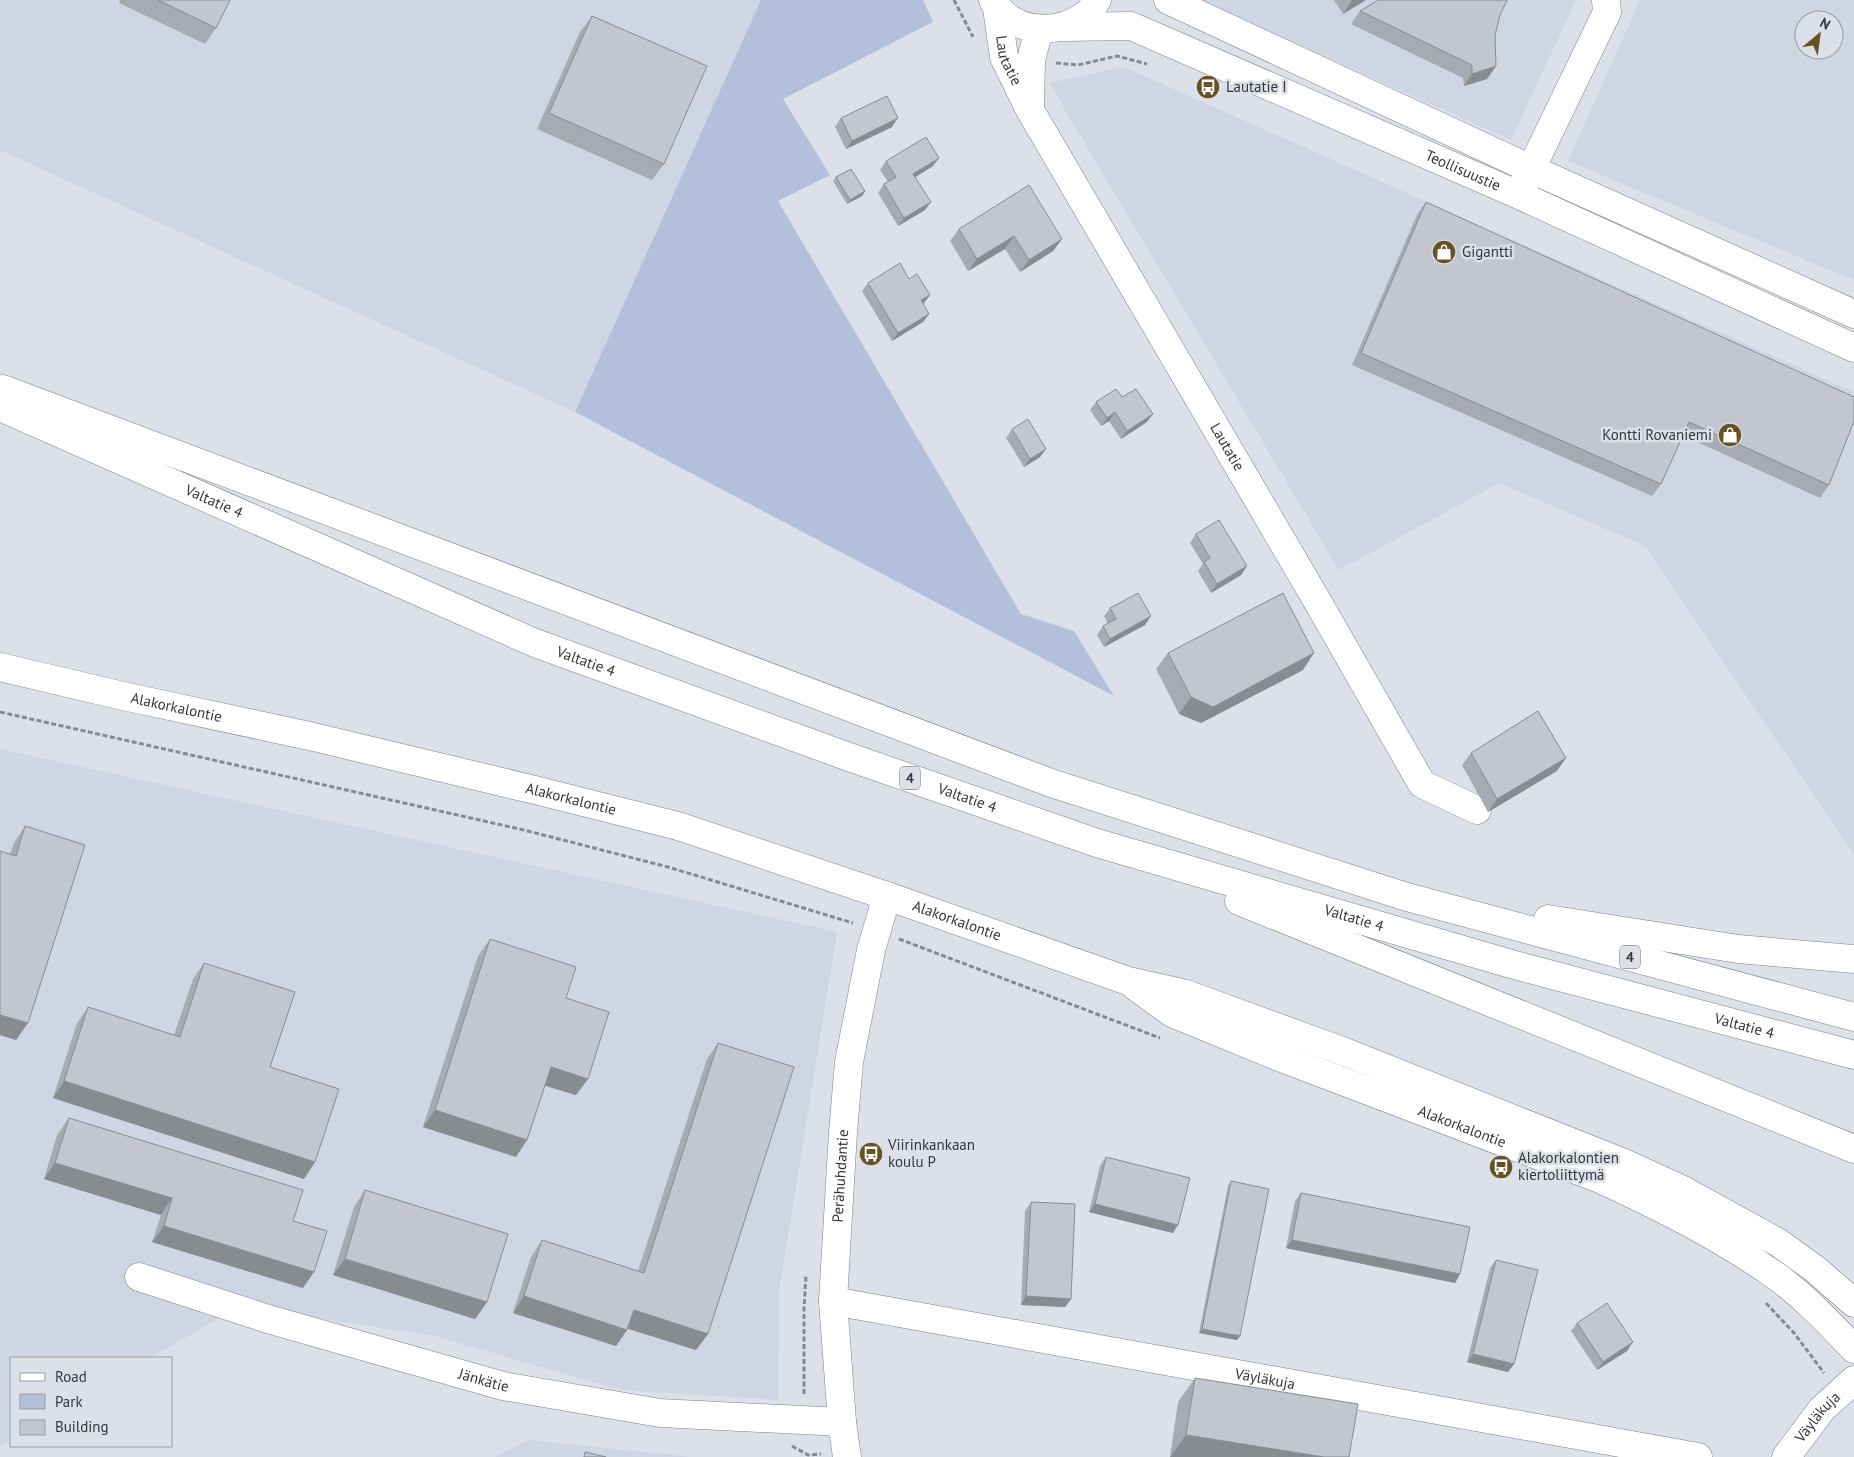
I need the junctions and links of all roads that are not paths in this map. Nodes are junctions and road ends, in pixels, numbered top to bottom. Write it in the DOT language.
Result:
graph roads {
  1 [pos="1097,0"];
  2 [pos="1168,0"];
  3 [pos="1606,0"];
  4 [pos="995,4"];
  5 [pos="1051,28"];
  6 [pos="1030,110"];
  7 [pos="1531,169"];
  8 [pos="1518,195"];
  9 [pos="1854,314"];
  10 [pos="1854,348"];
  11 [pos="0,388"];
  12 [pos="0,407"];
  13 [pos="0,667"];
  14 [pos="1477,810"];
  15 [pos="1097,843"];
  16 [pos="887,896"];
  17 [pos="1407,897"];
  18 [pos="1854,959"];
  19 [pos="1128,982"];
  20 [pos="1854,1017"];
  21 [pos="1854,1055"];
  22 [pos="1854,1149"];
  23 [pos="138,1277"];
  24 [pos="833,1301"];
  25 [pos="1854,1302"];
  26 [pos="1854,1349"];
  27 [pos="1846,1386"];
  28 [pos="842,1422"];
  29 [pos="847,1457"];
  30 [pos="1698,1457"];
  31 [pos="1786,1457"];
  1 -- 5 [label="main road"];
  2 -- 7 [label="main road, Teollisuustie"];
  3 -- 7 [label="main road"];
  4 -- 5 [label="main road, Teollisuustie"];
  4 -- 6 [label="main road, Lautatie"];
  5 -- 6 [label="main road, Lautatie"];
  5 -- 8 [label="main road, Teollisuustie"];
  6 -- 14 [label="main road, Lautatie"];
  7 -- 8 [label="main road"];
  7 -- 9 [label="main road, Teollisuustie"];
  8 -- 10 [label="main road, Teollisuustie"];
  11 -- 17 [label="main road, Valtatie 4 / 4"];
  12 -- 15 [label="main road, Valtatie 4 / 4"];
  13 -- 16 [label="main road, Alakorkalontie"];
  15 -- 21 [label="main road, Valtatie 4 / 4"];
  15 -- 22 [label="main road"];
  16 -- 19 [label="main road, Alakorkalontie"];
  16 -- 24 [label="main road, Perähuhdantie"];
  17 -- 18 [label="main road"];
  17 -- 20 [label="main road, Valtatie 4 / 4"];
  19 -- 25 [label="main road, Alakorkalontie"];
  19 -- 26 [label="main road, Alakorkalontie"];
  23 -- 28 [label="main road, Jänkätie"];
  24 -- 28 [label="main road, Perähuhdantie"];
  24 -- 30 [label="main road, Väyläkuja"];
  27 -- 31 [label="main road, Väyläkuja"];
  28 -- 29 [label="main road, Perähuhdantie"];
}
